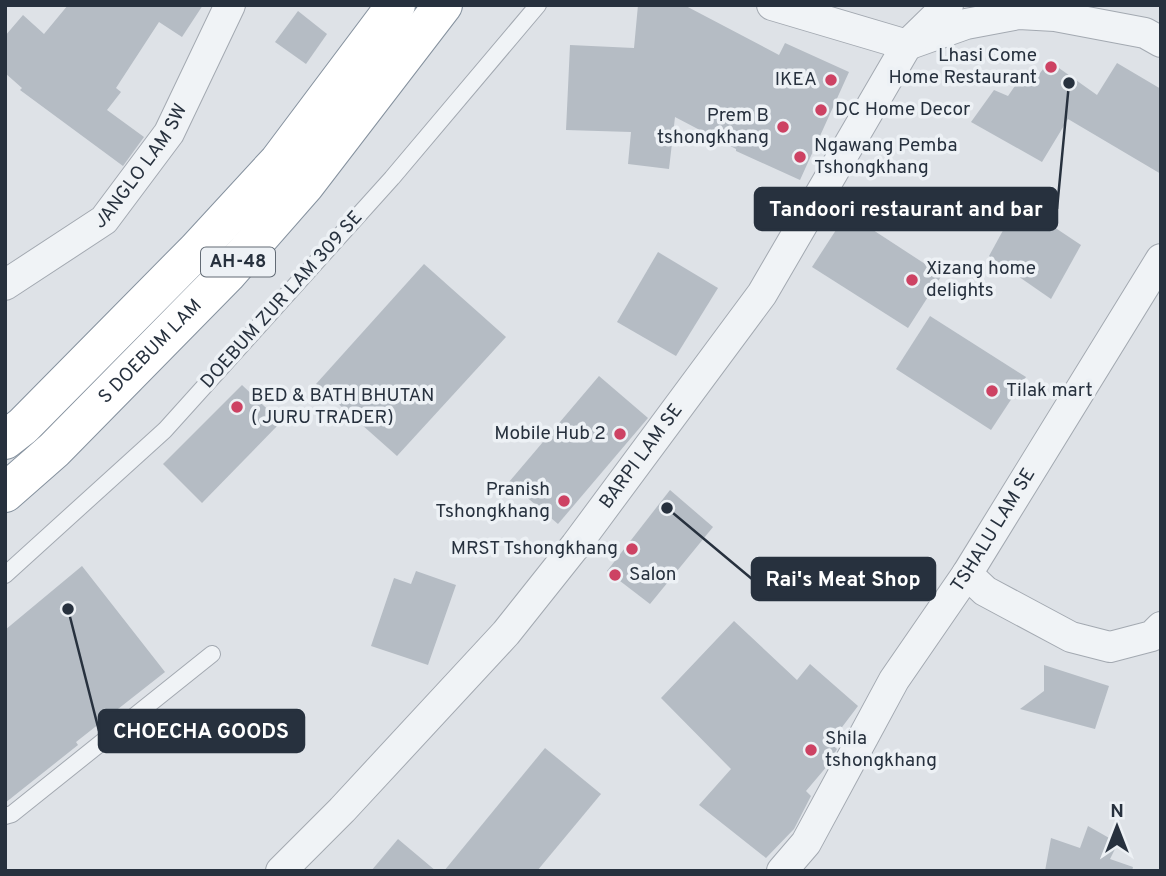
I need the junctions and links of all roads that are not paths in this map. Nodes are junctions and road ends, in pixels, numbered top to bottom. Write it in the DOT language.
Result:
graph roads {
  1 [pos="230,5"];
  2 [pos="396,5"];
  3 [pos="443,5"];
  4 [pos="538,5"];
  5 [pos="772,5"];
  6 [pos="948,5"];
  7 [pos="1161,42"];
  8 [pos="907,45"];
  9 [pos="1161,259"];
  10 [pos="5,285"];
  11 [pos="5,440"];
  12 [pos="5,493"];
  13 [pos="967,574"];
  14 [pos="5,575"];
  15 [pos="1158,635"];
  16 [pos="212,654"];
  17 [pos="5,816"];
  18 [pos="281,871"];
  19 [pos="782,871"];
  1 -- 10 [label="street, JANGLO LAM SW"];
  2 -- 11 [label="highway, S DOEBUM LAM / AH-48"];
  3 -- 12 [label="highway, S DOEBUM LAM / AH-48"];
  4 -- 14 [label="lane, DOEBUM ZUR LAM 309 SE"];
  5 -- 8 [label="street"];
  6 -- 8 [label="street, BARPI LAM SE"];
  7 -- 8 [label="street"];
  8 -- 18 [label="street, BARPI LAM SE"];
  9 -- 13 [label="street, TSHALU LAM SE"];
  13 -- 15 [label="street"];
  13 -- 19 [label="street, TSHALU LAM SE"];
  16 -- 17 [label="lane"];
}
